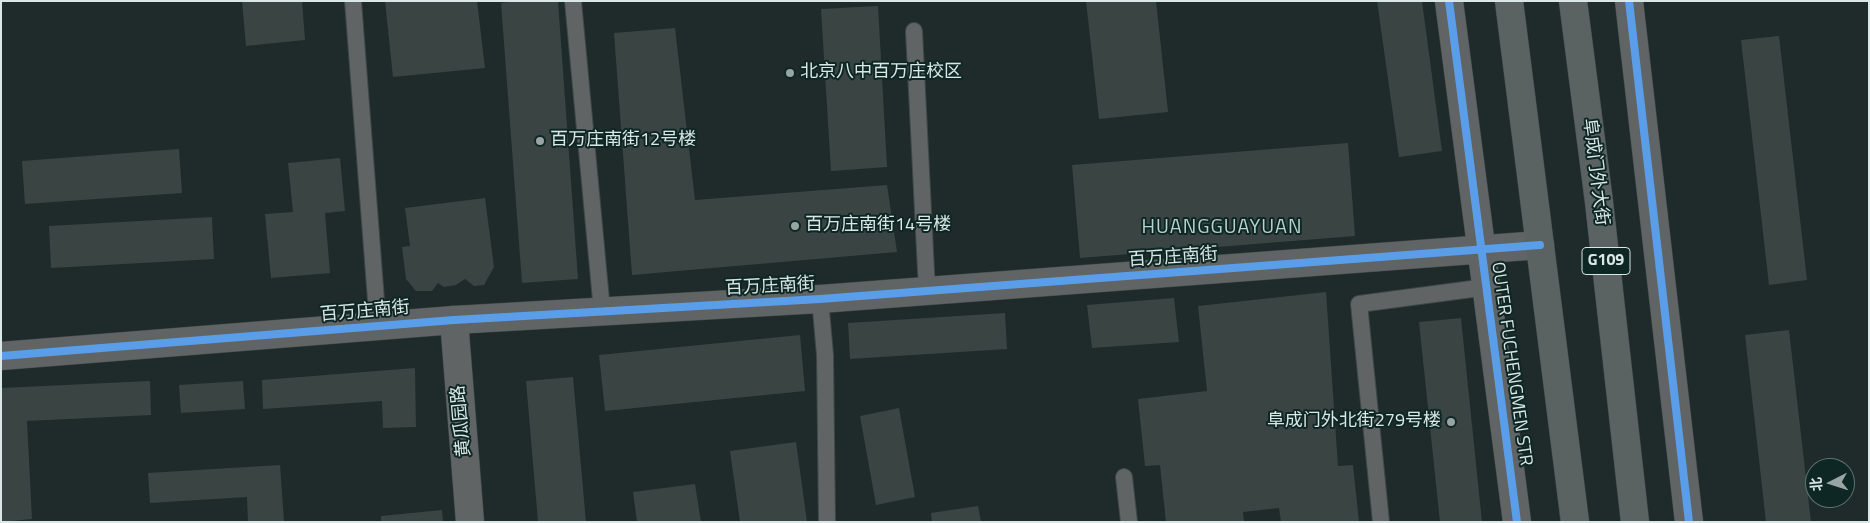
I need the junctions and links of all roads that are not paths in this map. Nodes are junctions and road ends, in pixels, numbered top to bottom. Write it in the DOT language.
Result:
graph roads {
  1 [pos="353,1"];
  2 [pos="573,1"];
  3 [pos="1450,1"];
  4 [pos="1509,1"];
  5 [pos="1573,1"];
  6 [pos="1629,1"];
  7 [pos="914,31"];
  8 [pos="1540,245"];
  9 [pos="1480,250"];
  10 [pos="1487,287"];
  11 [pos="927,291"];
  12 [pos="820,299"];
  13 [pos="602,311"];
  14 [pos="454,320"];
  15 [pos="378,326"];
  16 [pos="1,356"];
  17 [pos="1124,477"];
  18 [pos="470,522"];
  19 [pos="827,522"];
  20 [pos="1129,522"];
  21 [pos="1381,522"];
  22 [pos="1517,522"];
  23 [pos="1575,522"];
  24 [pos="1636,522"];
  25 [pos="1689,522"];
  1 -- 15 [label="lane"];
  2 -- 13 [label="lane"];
  3 -- 9 [label="street, OUTER FUCHENGMEN STR"];
  4 -- 8 [label="highway"];
  5 -- 24 [label="highway, 阜成门外大街 / G109"];
  6 -- 25 [label="street"];
  7 -- 11 [label="lane"];
  8 -- 9 [label="street, 百万庄南街"];
  8 -- 23 [label="highway"];
  9 -- 10 [label="street, OUTER FUCHENGMEN STR"];
  9 -- 11 [label="street, 百万庄南街"];
  10 -- 21 [label="lane"];
  10 -- 22 [label="street, OUTER FUCHENGMEN STR"];
  11 -- 12 [label="street, 百万庄南街"];
  12 -- 13 [label="street, 百万庄南街"];
  12 -- 19 [label="lane"];
  13 -- 14 [label="street, 百万庄南街"];
  14 -- 15 [label="street, 百万庄南街"];
  14 -- 18 [label="street, 黄瓜园路"];
  15 -- 16 [label="street, 百万庄南街"];
  17 -- 20 [label="lane"];
}
